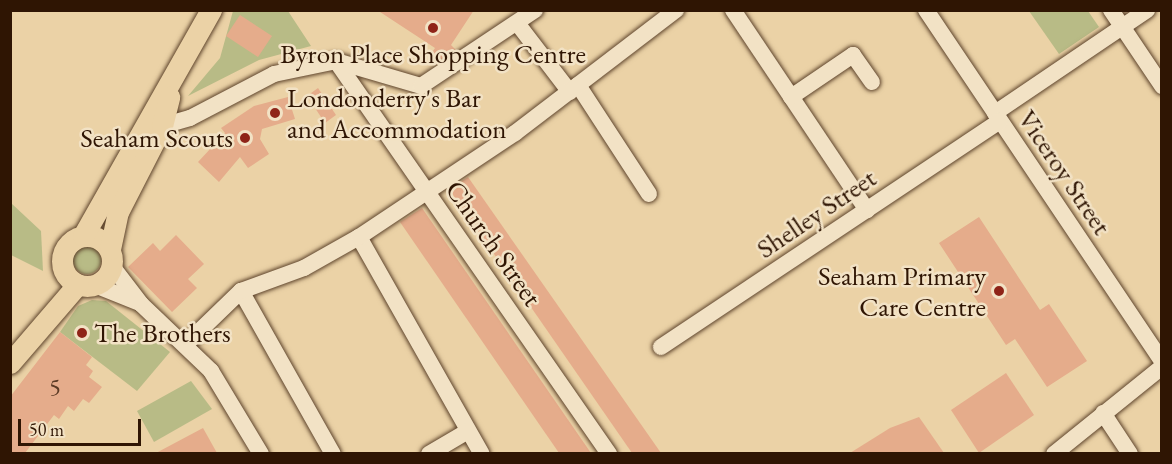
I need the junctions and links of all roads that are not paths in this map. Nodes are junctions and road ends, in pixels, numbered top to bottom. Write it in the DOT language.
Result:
graph roads {
  1 [pos="211,10"];
  2 [pos="535,10"];
  3 [pos="676,10"];
  4 [pos="733,10"];
  5 [pos="927,10"];
  6 [pos="1111,10"];
  7 [pos="1147,10"];
  8 [pos="517,23"];
  9 [pos="1122,27"];
  10 [pos="336,61"];
  11 [pos="172,82"];
  12 [pos="872,82"];
  13 [pos="1161,86"];
  14 [pos="574,88"];
  15 [pos="791,97"];
  16 [pos="998,117"];
  17 [pos="162,126"];
  18 [pos="426,191"];
  19 [pos="649,194"];
  20 [pos="867,210"];
  21 [pos="83,236"];
  22 [pos="359,237"];
  23 [pos="111,258"];
  24 [pos="62,266"];
  25 [pos="86,285"];
  26 [pos="241,291"];
  27 [pos="141,304"];
  28 [pos="44,319"];
  29 [pos="185,345"];
  30 [pos="661,347"];
  31 [pos="1161,361"];
  32 [pos="10,363"];
  33 [pos="1161,367"];
  34 [pos="1102,413"];
  35 [pos="468,431"];
  36 [pos="261,453"];
  37 [pos="333,453"];
  38 [pos="429,453"];
  39 [pos="482,453"];
  40 [pos="609,453"];
  41 [pos="1054,453"];
  42 [pos="1130,453"];
  1 -- 11 [label="main road"];
  2 -- 8 [label="street"];
  3 -- 14 [label="street"];
  4 -- 15 [label="street"];
  5 -- 16 [label="street, Viceroy Street"];
  6 -- 9 [label="street"];
  7 -- 9 [label="street, Shelley Street"];
  8 -- 10 [label="street"];
  8 -- 14 [label="street"];
  9 -- 13 [label="street"];
  9 -- 16 [label="street, Shelley Street"];
  10 -- 17 [label="street"];
  10 -- 18 [label="street, Church Street"];
  11 -- 17 [label="main road"];
  11 -- 21 [label="main road"];
  12 -- 15 [label="street"];
  14 -- 18 [label="street"];
  14 -- 19 [label="street"];
  15 -- 20 [label="street"];
  16 -- 20 [label="street, Shelley Street"];
  16 -- 31 [label="street, Viceroy Street"];
  17 -- 23 [label="main road"];
  18 -- 22 [label="street"];
  18 -- 40 [label="street, Church Street"];
  20 -- 30 [label="street, Shelley Street"];
  21 -- 23 [label="main road"];
  21 -- 24 [label="main road"];
  22 -- 26 [label="street"];
  22 -- 35 [label="street"];
  23 -- 25 [label="main road"];
  23 -- 27 [label="street"];
  24 -- 25 [label="main road"];
  24 -- 28 [label="main road"];
  25 -- 27 [label="street"];
  25 -- 28 [label="main road"];
  26 -- 29 [label="street"];
  26 -- 37 [label="street"];
  27 -- 29 [label="street"];
  28 -- 32 [label="main road"];
  29 -- 36 [label="street"];
  33 -- 34 [label="street"];
  34 -- 41 [label="street"];
  34 -- 42 [label="street"];
  35 -- 38 [label="street"];
  35 -- 39 [label="street"];
}
